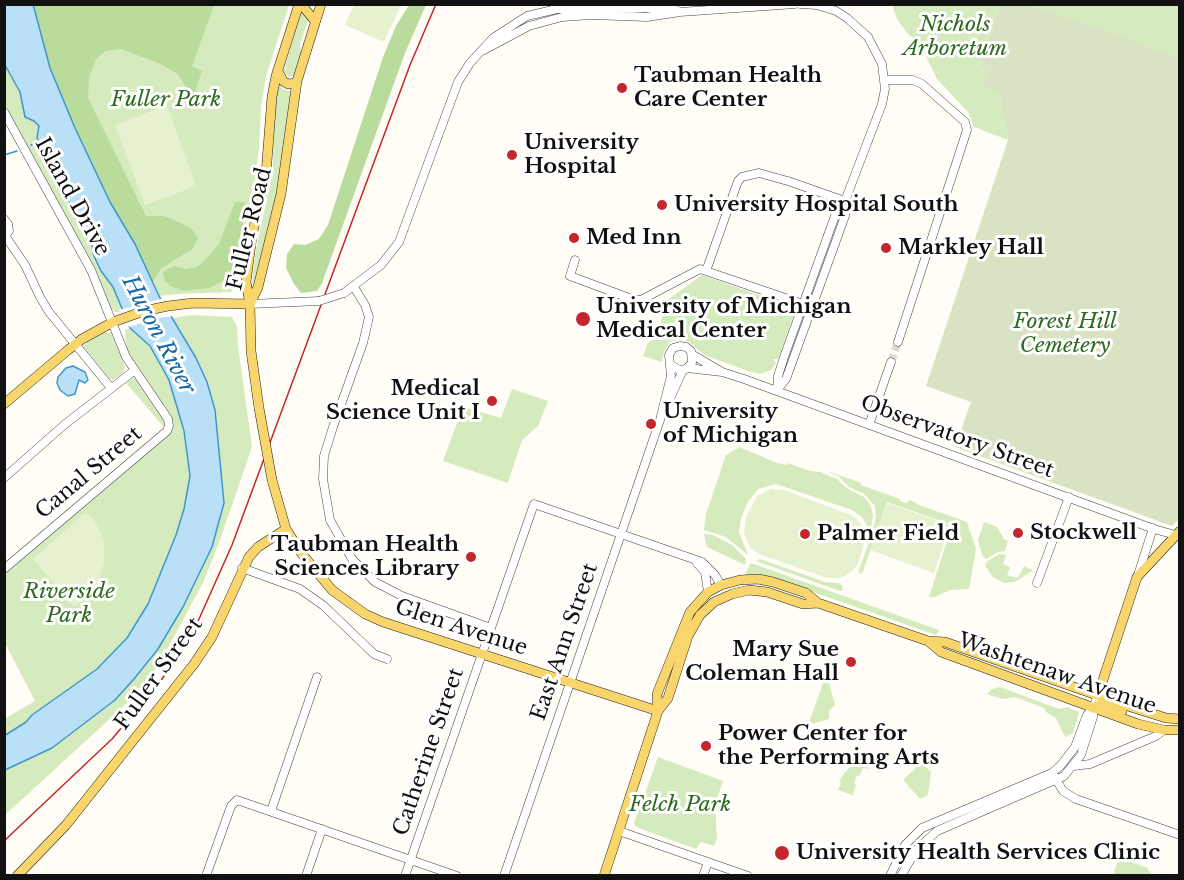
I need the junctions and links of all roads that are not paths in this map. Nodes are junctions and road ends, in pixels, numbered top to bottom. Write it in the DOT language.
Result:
graph roads {
  1 [pos="300,4"];
  2 [pos="321,4"];
  3 [pos="798,4"];
  4 [pos="315,21"];
  5 [pos="278,71"];
  6 [pos="885,80"];
  7 [pos="297,84"];
  8 [pos="7,121"];
  9 [pos="845,201"];
  10 [pos="4,219"];
  11 [pos="5,238"];
  12 [pos="575,260"];
  13 [pos="706,271"];
  14 [pos="354,287"];
  15 [pos="250,304"];
  16 [pos="803,304"];
  17 [pos="812,307"];
  18 [pos="113,322"];
  19 [pos="897,342"];
  20 [pos="76,345"];
  21 [pos="693,355"];
  22 [pos="891,362"];
  23 [pos="671,365"];
  24 [pos="685,369"];
  25 [pos="135,370"];
  26 [pos="722,372"];
  27 [pos="111,388"];
  28 [pos="777,391"];
  29 [pos="4,404"];
  30 [pos="660,420"];
  31 [pos="869,425"];
  32 [pos="169,428"];
  33 [pos="4,478"];
  34 [pos="1069,497"];
  35 [pos="1153,528"];
  36 [pos="286,529"];
  37 [pos="622,533"];
  38 [pos="1178,534"];
  39 [pos="689,557"];
  40 [pos="243,568"];
  41 [pos="4,569"];
  42 [pos="1137,577"];
  43 [pos="1037,583"];
  44 [pos="721,585"];
  45 [pos="708,592"];
  46 [pos="714,602"];
  47 [pos="818,603"];
  48 [pos="491,628"];
  49 [pos="928,641"];
  50 [pos="482,652"];
  51 [pos="387,659"];
  52 [pos="317,677"];
  53 [pos="570,682"];
  54 [pos="1029,685"];
  55 [pos="1098,695"];
  56 [pos="1093,708"];
  57 [pos="658,711"];
  58 [pos="1152,714"];
  59 [pos="1179,719"];
  60 [pos="1164,730"];
  61 [pos="1179,730"];
  62 [pos="1074,766"];
  63 [pos="1052,772"];
  64 [pos="1056,781"];
  65 [pos="271,811"];
  66 [pos="322,829"];
  67 [pos="620,831"];
  68 [pos="1179,835"];
  69 [pos="410,860"];
  70 [pos="708,862"];
  71 [pos="18,875"];
  72 [pos="206,876"];
  73 [pos="306,876"];
  74 [pos="405,876"];
  75 [pos="457,876"];
  76 [pos="504,876"];
  77 [pos="604,876"];
  78 [pos="703,876"];
  79 [pos="747,876"];
  80 [pos="890,876"];
  81 [pos="901,876"];
  1 -- 4 [label="main road"];
  1 -- 5 [label="main road, Fuller Road"];
  2 -- 4 [label="main road, Fuller Road"];
  3 -- 6 [label="street"];
  3 -- 14 [label="street"];
  4 -- 7 [label="main road, Fuller Road"];
  5 -- 7 [label="main road"];
  5 -- 15 [label="main road, Fuller Road"];
  6 -- 9 [label="street"];
  6 -- 19 [label="street"];
  7 -- 15 [label="main road, Fuller Road"];
  8 -- 18 [label="street, Island Drive"];
  9 -- 13 [label="street"];
  9 -- 16 [label="street"];
  9 -- 17 [label="street"];
  10 -- 11 [label="street"];
  11 -- 20 [label="street"];
  12 -- 13 [label="street"];
  13 -- 16 [label="street"];
  14 -- 15 [label="street, bridge"];
  14 -- 48 [label="street"];
  15 -- 18 [label="main road"];
  15 -- 36 [label="main road, bridge"];
  16 -- 17 [label="street"];
  16 -- 28 [label="street"];
  17 -- 28 [label="street"];
  18 -- 20 [label="main road"];
  18 -- 25 [label="street, Island Drive"];
  20 -- 27 [label="street"];
  20 -- 29 [label="main road"];
  21 -- 23 [label="street"];
  21 -- 24 [label="street"];
  21 -- 26 [label="street, Observatory Street"];
  22 -- 31 [label="street"];
  23 -- 24 [label="street"];
  23 -- 30 [label="street, East Ann Street"];
  24 -- 26 [label="street, Observatory Street"];
  24 -- 30 [label="street, East Ann Street"];
  25 -- 27 [label="street"];
  25 -- 32 [label="street, Island Drive"];
  26 -- 28 [label="street, Observatory Street"];
  27 -- 33 [label="street"];
  28 -- 31 [label="street, Observatory Street"];
  30 -- 37 [label="street, East Ann Street"];
  31 -- 34 [label="street, Observatory Street"];
  32 -- 41 [label="street, Canal Street"];
  34 -- 35 [label="street, Observatory Street"];
  34 -- 43 [label="street"];
  35 -- 38 [label="street, Observatory Street"];
  35 -- 42 [label="street"];
  36 -- 40 [label="main road, Fuller Street"];
  36 -- 50 [label="main road, Glen Avenue"];
  37 -- 39 [label="street"];
  37 -- 48 [label="street, Catherine Street"];
  37 -- 53 [label="street, East Ann Street"];
  38 -- 42 [label="main road"];
  39 -- 44 [label="street"];
  39 -- 45 [label="street"];
  40 -- 51 [label="street"];
  40 -- 71 [label="main road, Fuller Street"];
  42 -- 55 [label="main road"];
  44 -- 45 [label="main road, Washtenaw Avenue"];
  44 -- 46 [label="main road"];
  44 -- 47 [label="main road, Washtenaw Avenue"];
  45 -- 57 [label="main road"];
  46 -- 47 [label="main road, Washtenaw Avenue"];
  46 -- 57 [label="main road"];
  47 -- 49 [label="main road, Washtenaw Avenue"];
  48 -- 50 [label="street, Catherine Street"];
  49 -- 54 [label="main road, Washtenaw Avenue"];
  49 -- 55 [label="main road, Washtenaw Avenue"];
  50 -- 53 [label="main road, Glen Avenue"];
  50 -- 69 [label="street, Catherine Street"];
  52 -- 65 [label="street"];
  53 -- 57 [label="main road, Glen Avenue"];
  53 -- 76 [label="street, East Ann Street"];
  54 -- 55 [label="main road"];
  54 -- 56 [label="main road, Washtenaw Avenue"];
  55 -- 56 [label="street"];
  55 -- 58 [label="main road, Washtenaw Avenue"];
  56 -- 58 [label="main road"];
  56 -- 60 [label="main road, Washtenaw Avenue"];
  56 -- 62 [label="street"];
  56 -- 63 [label="street"];
  57 -- 67 [label="main road"];
  58 -- 59 [label="main road, Washtenaw Avenue"];
  60 -- 61 [label="main road, Washtenaw Avenue"];
  60 -- 62 [label="street"];
  62 -- 64 [label="street"];
  63 -- 64 [label="street"];
  63 -- 80 [label="street"];
  64 -- 68 [label="street"];
  64 -- 81 [label="street"];
  65 -- 66 [label="street"];
  65 -- 72 [label="street"];
  66 -- 69 [label="street"];
  66 -- 73 [label="street"];
  67 -- 70 [label="street"];
  67 -- 77 [label="main road"];
  69 -- 74 [label="street, Catherine Street"];
  69 -- 75 [label="street"];
  70 -- 78 [label="street"];
  70 -- 79 [label="street"];
}
